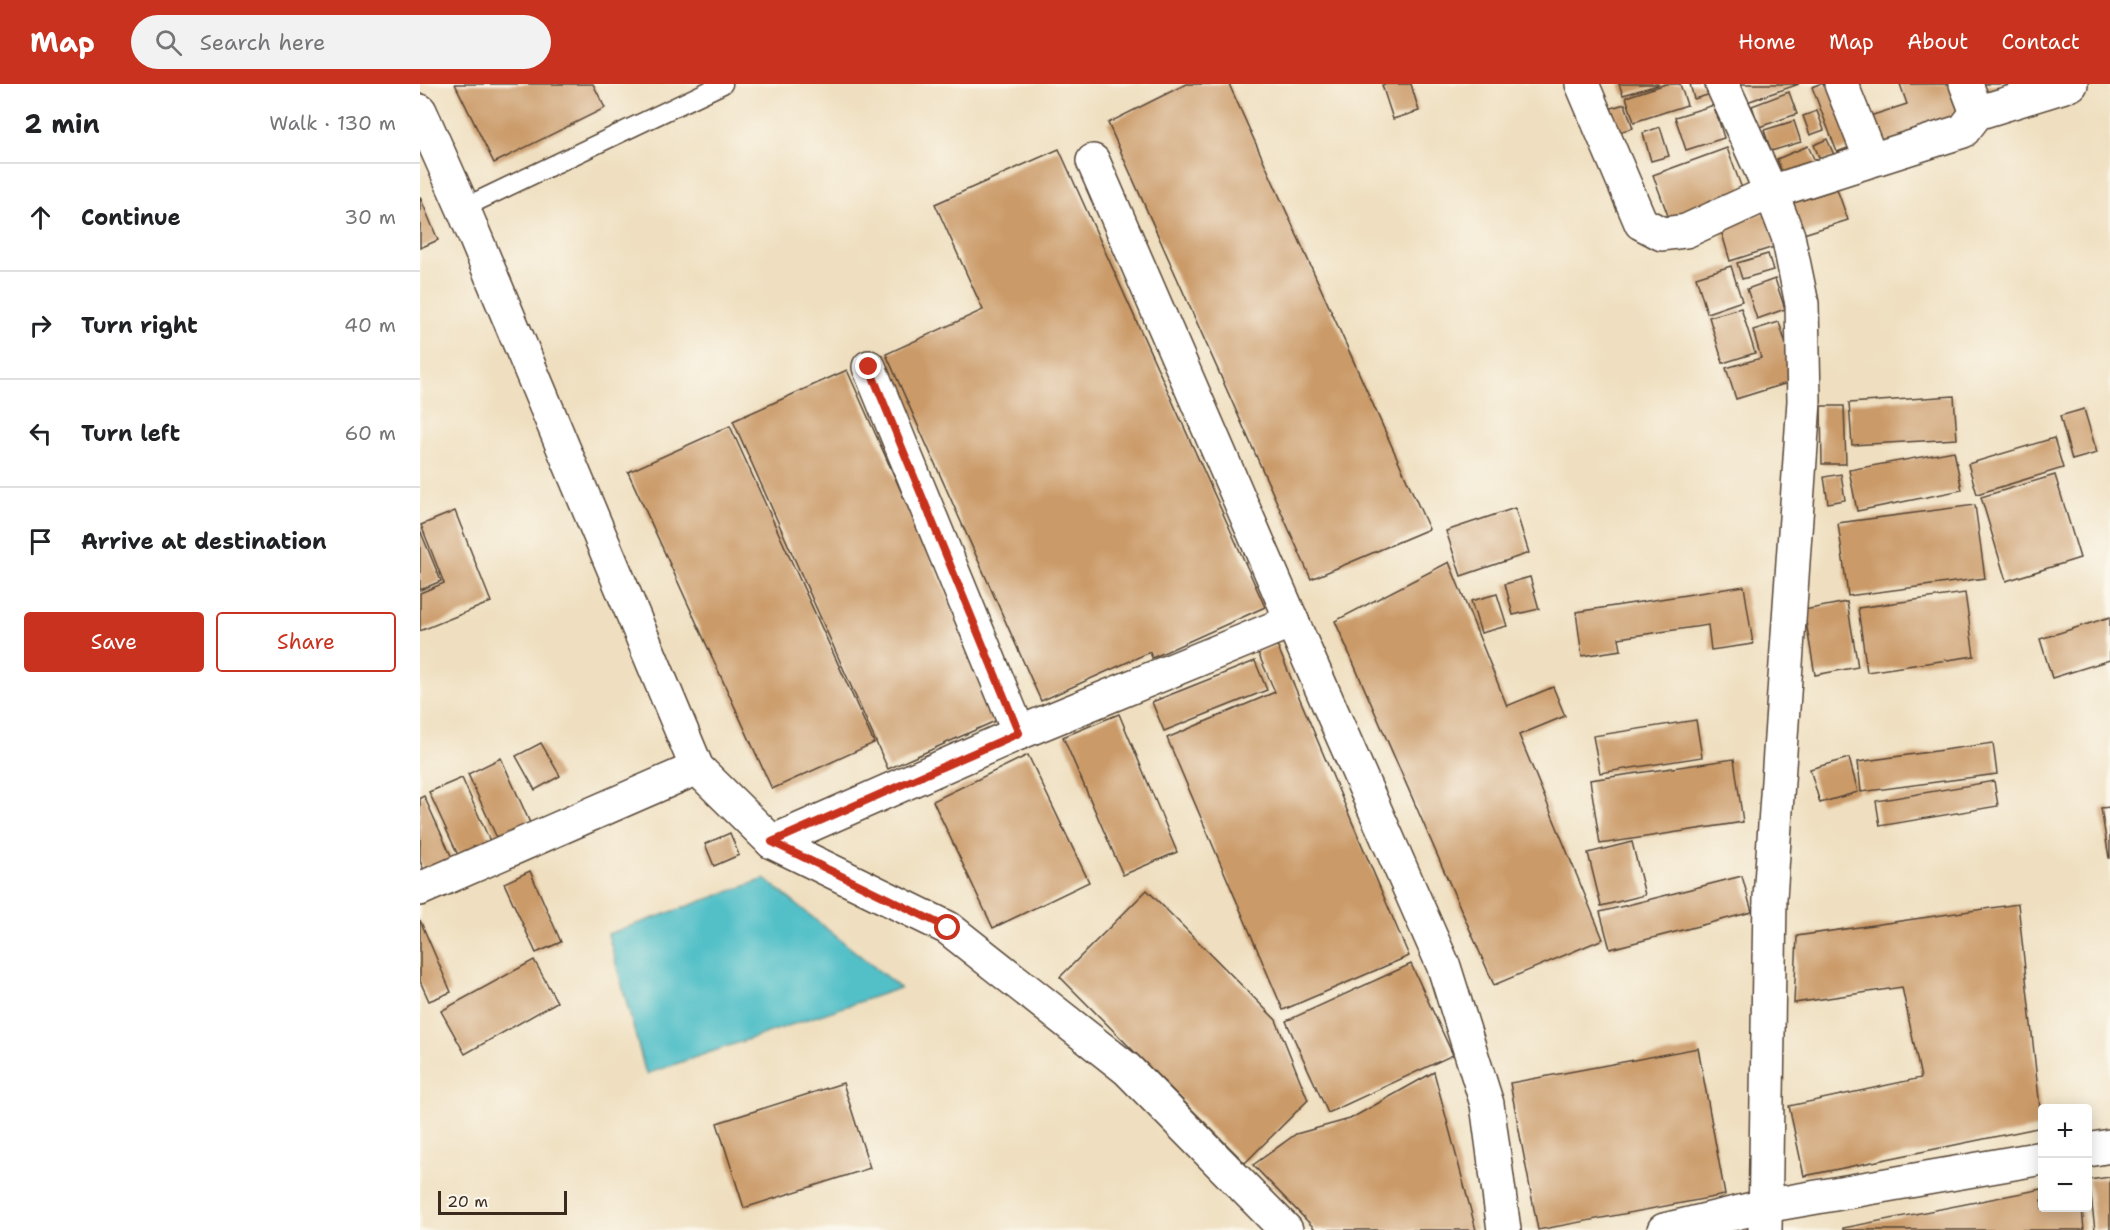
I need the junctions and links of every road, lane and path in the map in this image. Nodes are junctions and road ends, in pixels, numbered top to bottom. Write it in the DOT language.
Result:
graph roads {
  1 [pos="723,84"];
  2 [pos="1582,84"];
  3 [pos="1722,84"];
  4 [pos="1842,84"];
  5 [pos="2071,84"];
  6 [pos="1972,99"];
  7 [pos="420,111"];
  8 [pos="1871,159"];
  9 [pos="1093,161"];
  10 [pos="1771,192"];
  11 [pos="463,208"];
  12 [pos="869,367"];
  13 [pos="1292,621"];
  14 [pos="1019,733"];
  15 [pos="697,768"];
  16 [pos="772,842"];
  17 [pos="420,889"];
  18 [pos="2110,1146"];
  19 [pos="2092,1149"];
  20 [pos="2038,1159"];
  21 [pos="1765,1218"];
  22 [pos="1286,1230"];
  23 [pos="1504,1230"];
  24 [pos="1664,1230"];
  1 -- 11 [label="lane"];
  2 -- 10 [label="street"];
  3 -- 10 [label="street"];
  4 -- 8 [label="street"];
  5 -- 6 [label="street"];
  6 -- 8 [label="street"];
  7 -- 11 [label="street"];
  8 -- 10 [label="street"];
  9 -- 13 [label="street"];
  10 -- 21 [label="street"];
  11 -- 15 [label="street"];
  12 -- 14 [label="street"];
  13 -- 14 [label="street"];
  13 -- 23 [label="street"];
  14 -- 16 [label="street"];
  15 -- 16 [label="street"];
  15 -- 17 [label="street"];
  16 -- 22 [label="street"];
  18 -- 19 [label="street"];
  20 -- 21 [label="street"];
  21 -- 24 [label="street"];
}
